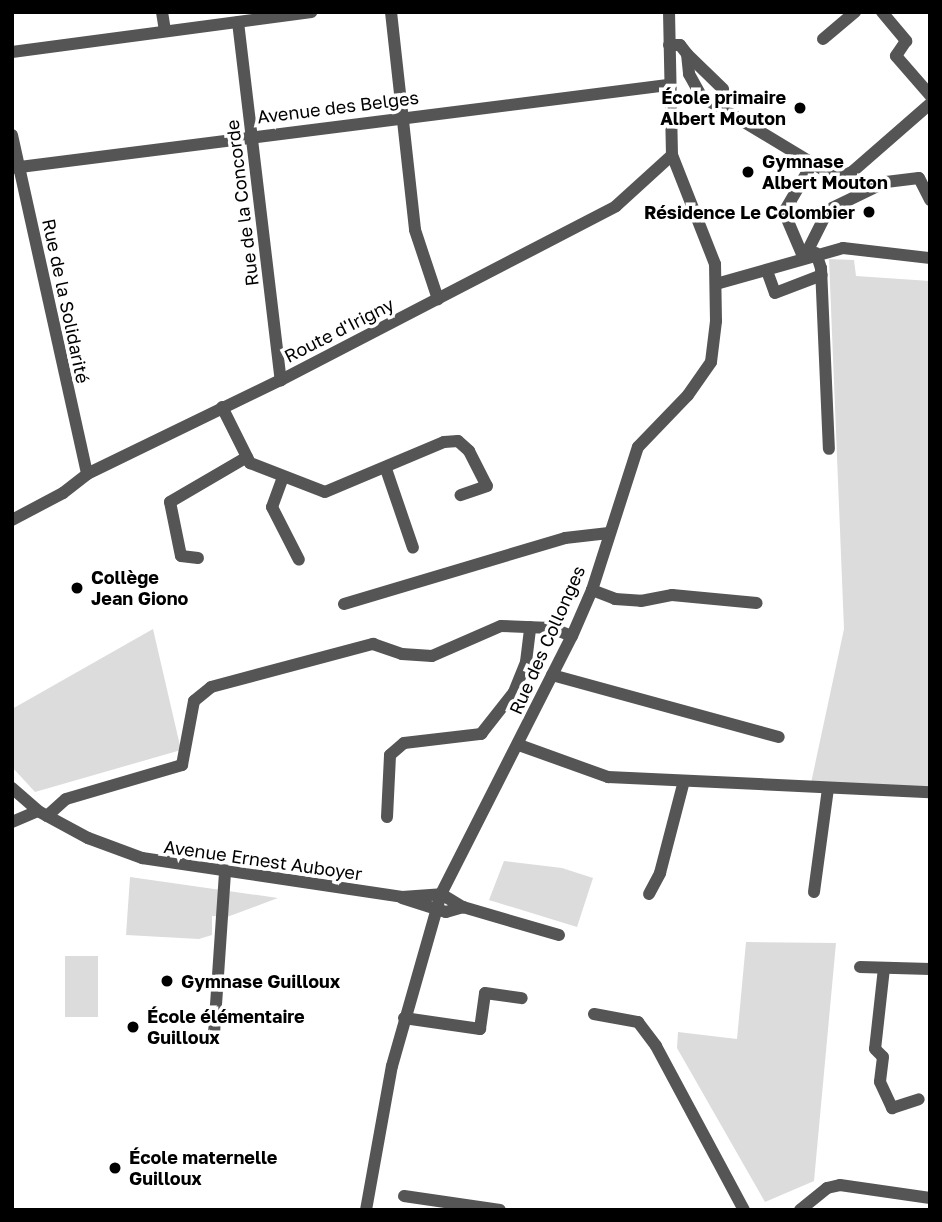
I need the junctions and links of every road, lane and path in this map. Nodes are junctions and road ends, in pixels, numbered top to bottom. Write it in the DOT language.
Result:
graph roads {
  1 [pos="162,12"];
  2 [pos="311,12"];
  3 [pos="391,12"];
  4 [pos="669,12"];
  5 [pos="855,12"];
  6 [pos="882,12"];
  7 [pos="238,22"];
  8 [pos="165,31"];
  9 [pos="823,39"];
  10 [pos="669,45"];
  11 [pos="12,52"];
  12 [pos="688,54"];
  13 [pos="668,85"];
  14 [pos="723,89"];
  15 [pos="930,95"];
  16 [pos="930,104"];
  17 [pos="404,117"];
  18 [pos="12,135"];
  19 [pos="251,135"];
  20 [pos="672,155"];
  21 [pos="812,164"];
  22 [pos="16,167"];
  23 [pos="930,201"];
  24 [pos="808,255"];
  25 [pos="930,258"];
  26 [pos="767,271"];
  27 [pos="822,275"];
  28 [pos="716,284"];
  29 [pos="438,299"];
  30 [pos="281,380"];
  31 [pos="222,407"];
  32 [pos="829,449"];
  33 [pos="247,457"];
  34 [pos="386,469"];
  35 [pos="87,474"];
  36 [pos="283,477"];
  37 [pos="461,495"];
  38 [pos="12,520"];
  39 [pos="609,533"];
  40 [pos="413,548"];
  41 [pos="198,558"];
  42 [pos="299,560"];
  43 [pos="593,590"];
  44 [pos="757,603"];
  45 [pos="344,604"];
  46 [pos="530,627"];
  47 [pos="572,636"];
  48 [pos="552,675"];
  49 [pos="779,737"];
  50 [pos="519,745"];
  51 [pos="684,781"];
  52 [pos="12,788"];
  53 [pos="828,788"];
  54 [pos="930,792"];
  55 [pos="43,813"];
  56 [pos="387,817"];
  57 [pos="12,822"];
  58 [pos="225,874"];
  59 [pos="814,892"];
  60 [pos="441,894"];
  61 [pos="649,894"];
  62 [pos="402,897"];
  63 [pos="463,907"];
  64 [pos="435,909"];
  65 [pos="559,935"];
  66 [pos="859,967"];
  67 [pos="884,968"];
  68 [pos="930,969"];
  69 [pos="522,998"];
  70 [pos="594,1014"];
  71 [pos="404,1018"];
  72 [pos="214,1034"];
  73 [pos="919,1099"];
  74 [pos="404,1196"];
  75 [pos="930,1198"];
  76 [pos="366,1210"];
  77 [pos="500,1210"];
  78 [pos="744,1210"];
  79 [pos="800,1210"];
  1 -- 8 [label="street"];
  2 -- 7 [label="street"];
  3 -- 17 [label="street"];
  4 -- 10 [label="street, Rue des Collonges"];
  5 -- 9 [label="street"];
  6 -- 15 [label="street"];
  7 -- 8 [label="street"];
  7 -- 19 [label="street, Rue de la Concorde"];
  8 -- 11 [label="street"];
  10 -- 12 [label="street"];
  10 -- 13 [label="street, Rue des Collonges"];
  12 -- 14 [label="street"];
  12 -- 21 [label="street"];
  13 -- 17 [label="street, Avenue des Belges"];
  13 -- 20 [label="street, Rue des Collonges"];
  16 -- 21 [label="street"];
  17 -- 19 [label="street, Avenue des Belges"];
  17 -- 29 [label="street"];
  18 -- 22 [label="street, Rue de la Solidarité"];
  19 -- 22 [label="street, Avenue des Belges"];
  19 -- 30 [label="street, Rue de la Concorde"];
  20 -- 28 [label="street, Rue des Collonges"];
  20 -- 29 [label="street, Route d'Irigny"];
  21 -- 24 [label="street"];
  22 -- 35 [label="street, Rue de la Solidarité"];
  23 -- 24 [label="street"];
  24 -- 25 [label="street"];
  24 -- 26 [label="street"];
  24 -- 27 [label="street"];
  26 -- 27 [label="street"];
  26 -- 28 [label="street"];
  27 -- 32 [label="street"];
  28 -- 39 [label="street, Rue des Collonges"];
  29 -- 30 [label="street, Route d'Irigny"];
  30 -- 31 [label="street, Route d'Irigny"];
  31 -- 33 [label="street"];
  31 -- 35 [label="street, Route d'Irigny"];
  33 -- 36 [label="street"];
  33 -- 41 [label="street"];
  34 -- 36 [label="street"];
  34 -- 37 [label="street"];
  34 -- 40 [label="street"];
  35 -- 38 [label="street, Route d'Irigny"];
  36 -- 42 [label="street"];
  39 -- 43 [label="street, Rue des Collonges"];
  39 -- 45 [label="street"];
  43 -- 44 [label="street"];
  43 -- 47 [label="street, Rue des Collonges"];
  46 -- 47 [label="street"];
  46 -- 55 [label="street"];
  46 -- 56 [label="street"];
  47 -- 48 [label="street, Rue des Collonges"];
  48 -- 49 [label="street"];
  48 -- 50 [label="street, Rue des Collonges"];
  50 -- 51 [label="street"];
  50 -- 60 [label="street, Rue des Collonges"];
  51 -- 53 [label="street"];
  51 -- 61 [label="street"];
  52 -- 55 [label="street, Avenue Ernest Auboyer"];
  53 -- 54 [label="street"];
  53 -- 59 [label="street"];
  55 -- 57 [label="street"];
  55 -- 58 [label="street, Avenue Ernest Auboyer"];
  58 -- 62 [label="street, Avenue Ernest Auboyer"];
  58 -- 72 [label="street"];
  60 -- 62 [label="street, Avenue Ernest Auboyer"];
  60 -- 63 [label="street"];
  60 -- 64 [label="street, Rue des Collonges"];
  62 -- 64 [label="street, Avenue Ernest Auboyer"];
  63 -- 64 [label="street"];
  63 -- 65 [label="street"];
  64 -- 71 [label="street, Rue des Collonges"];
  66 -- 67 [label="street"];
  67 -- 68 [label="street"];
  67 -- 73 [label="street"];
  69 -- 71 [label="street"];
  70 -- 78 [label="street"];
  71 -- 76 [label="street, Rue des Collonges"];
  74 -- 77 [label="street"];
  75 -- 79 [label="street"];
}
